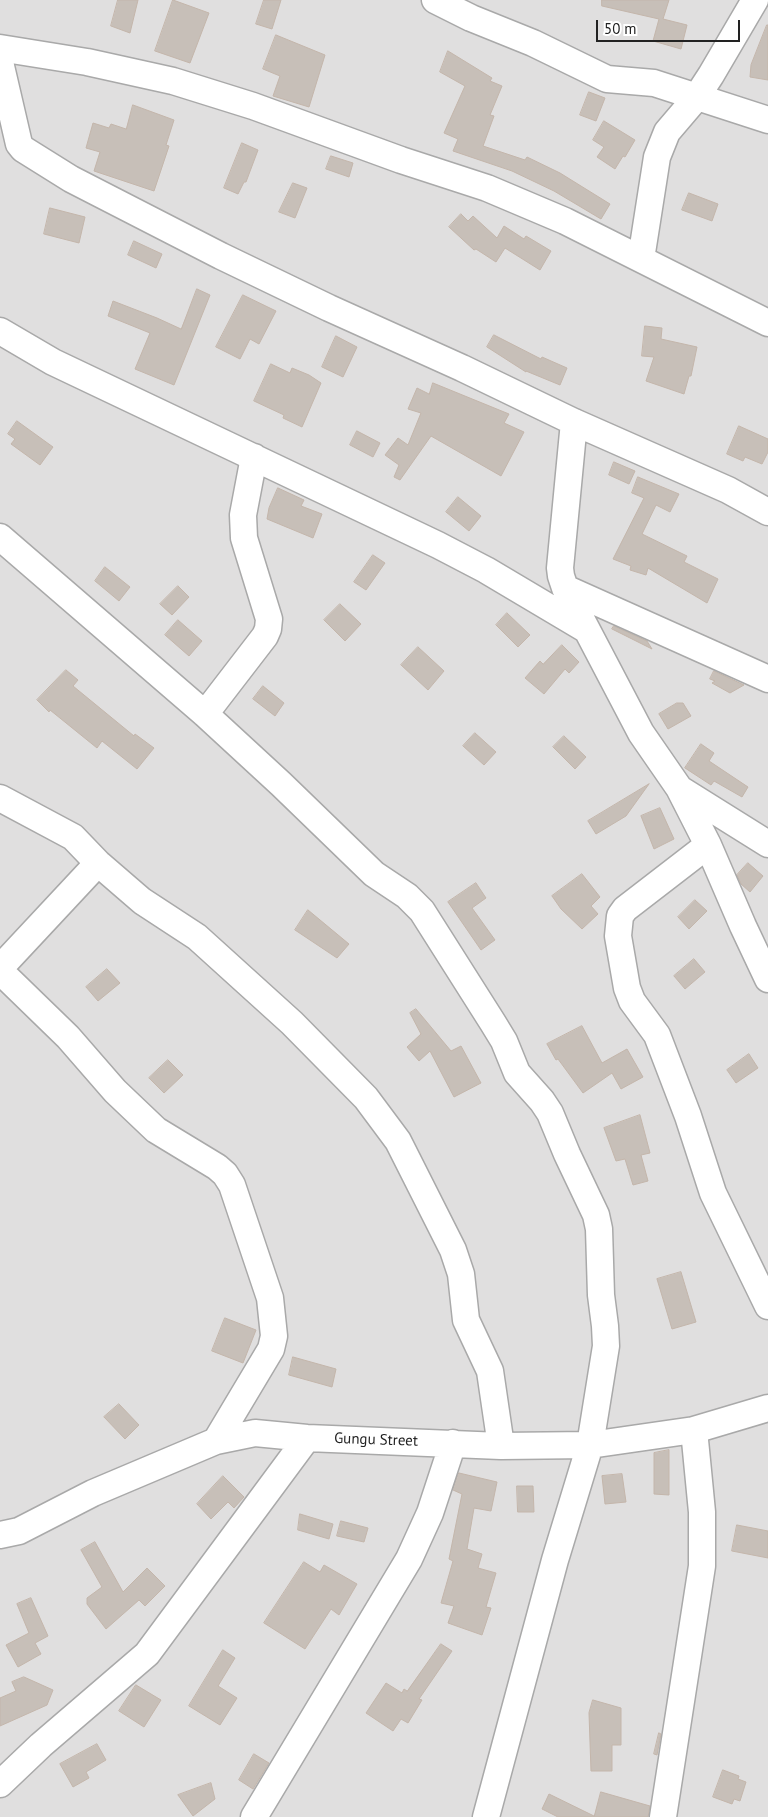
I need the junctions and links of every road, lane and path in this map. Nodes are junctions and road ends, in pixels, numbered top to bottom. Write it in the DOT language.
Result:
graph roads {
  1 [pos="435,0"];
  2 [pos="755,0"];
  3 [pos="0,48"];
  4 [pos="0,62"];
  5 [pos="696,98"];
  6 [pos="768,120"];
  7 [pos="641,260"];
  8 [pos="768,323"];
  9 [pos="0,331"];
  10 [pos="574,422"];
  11 [pos="254,457"];
  12 [pos="768,512"];
  13 [pos="0,537"];
  14 [pos="565,588"];
  15 [pos="587,630"];
  16 [pos="768,679"];
  17 [pos="205,714"];
  18 [pos="679,788"];
  19 [pos="0,798"];
  20 [pos="768,844"];
  21 [pos="708,845"];
  22 [pos="98,863"];
  23 [pos="0,970"];
  24 [pos="768,979"];
  25 [pos="768,1306"];
  26 [pos="768,1408"];
  27 [pos="694,1430"];
  28 [pos="307,1438"];
  29 [pos="216,1441"];
  30 [pos="453,1443"];
  31 [pos="590,1445"];
  32 [pos="501,1446"];
  33 [pos="0,1535"];
  34 [pos="0,1784"];
  35 [pos="254,1817"];
  36 [pos="486,1817"];
  37 [pos="662,1817"];
  1 -- 5 [label="street"];
  2 -- 5 [label="street"];
  3 -- 7 [label="street"];
  4 -- 10 [label="street"];
  5 -- 6 [label="street"];
  5 -- 7 [label="street"];
  7 -- 8 [label="street"];
  9 -- 11 [label="street"];
  10 -- 12 [label="street"];
  10 -- 14 [label="street"];
  11 -- 15 [label="street"];
  11 -- 17 [label="street"];
  13 -- 17 [label="street"];
  14 -- 15 [label="street"];
  14 -- 16 [label="street"];
  15 -- 18 [label="street"];
  17 -- 31 [label="street"];
  18 -- 20 [label="street"];
  18 -- 21 [label="street"];
  19 -- 22 [label="street"];
  21 -- 24 [label="street"];
  21 -- 25 [label="street"];
  22 -- 23 [label="street"];
  22 -- 32 [label="street"];
  23 -- 29 [label="street"];
  26 -- 27 [label="street, Gungu Street"];
  27 -- 31 [label="street, Gungu Street"];
  27 -- 37 [label="street"];
  28 -- 29 [label="street, Gungu Street"];
  28 -- 30 [label="street, Gungu Street"];
  28 -- 34 [label="street"];
  29 -- 33 [label="street, Gungu Street"];
  30 -- 32 [label="street, Gungu Street"];
  30 -- 35 [label="street"];
  31 -- 32 [label="street, Gungu Street"];
  31 -- 36 [label="street"];
}
